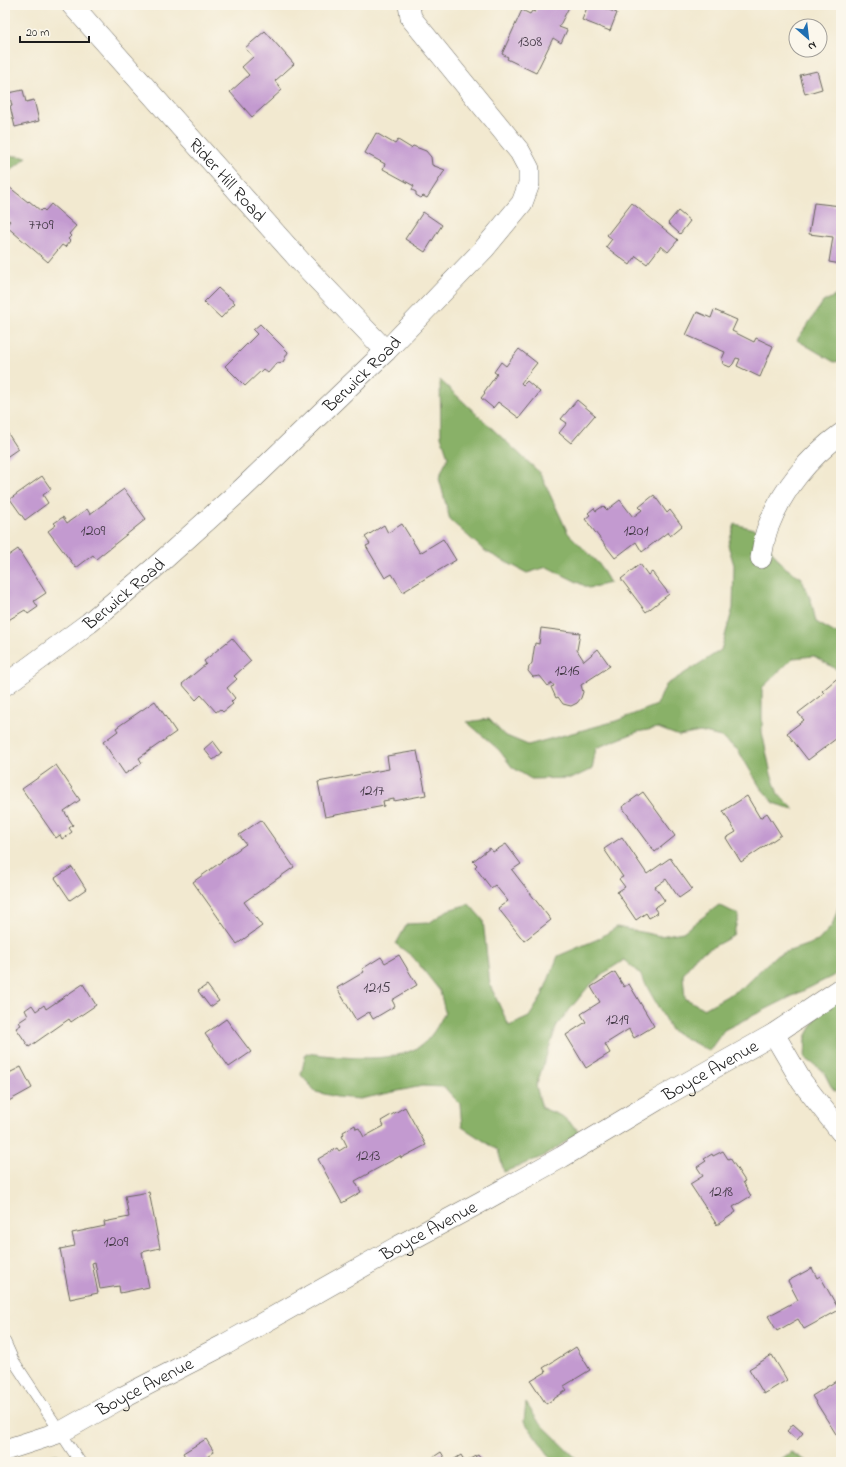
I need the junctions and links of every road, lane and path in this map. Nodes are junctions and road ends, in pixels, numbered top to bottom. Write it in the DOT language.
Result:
graph roads {
  1 [pos="72,5"];
  2 [pos="409,5"];
  3 [pos="386,351"];
  4 [pos="841,434"];
  5 [pos="761,558"];
  6 [pos="5,685"];
  7 [pos="841,989"];
  8 [pos="774,1034"];
  9 [pos="841,1132"];
  10 [pos="5,1342"];
  11 [pos="61,1432"];
  12 [pos="5,1450"];
  13 [pos="80,1462"];
  1 -- 3 [label="street, Rider Hill Road"];
  2 -- 3 [label="street, Berwick Road"];
  3 -- 6 [label="street, Berwick Road"];
  4 -- 5 [label="street"];
  7 -- 8 [label="street, Boyce Avenue"];
  8 -- 9 [label="street"];
  8 -- 11 [label="street, Boyce Avenue"];
  10 -- 11 [label="lane"];
  11 -- 12 [label="street, Boyce Avenue"];
  11 -- 13 [label="lane"];
}
